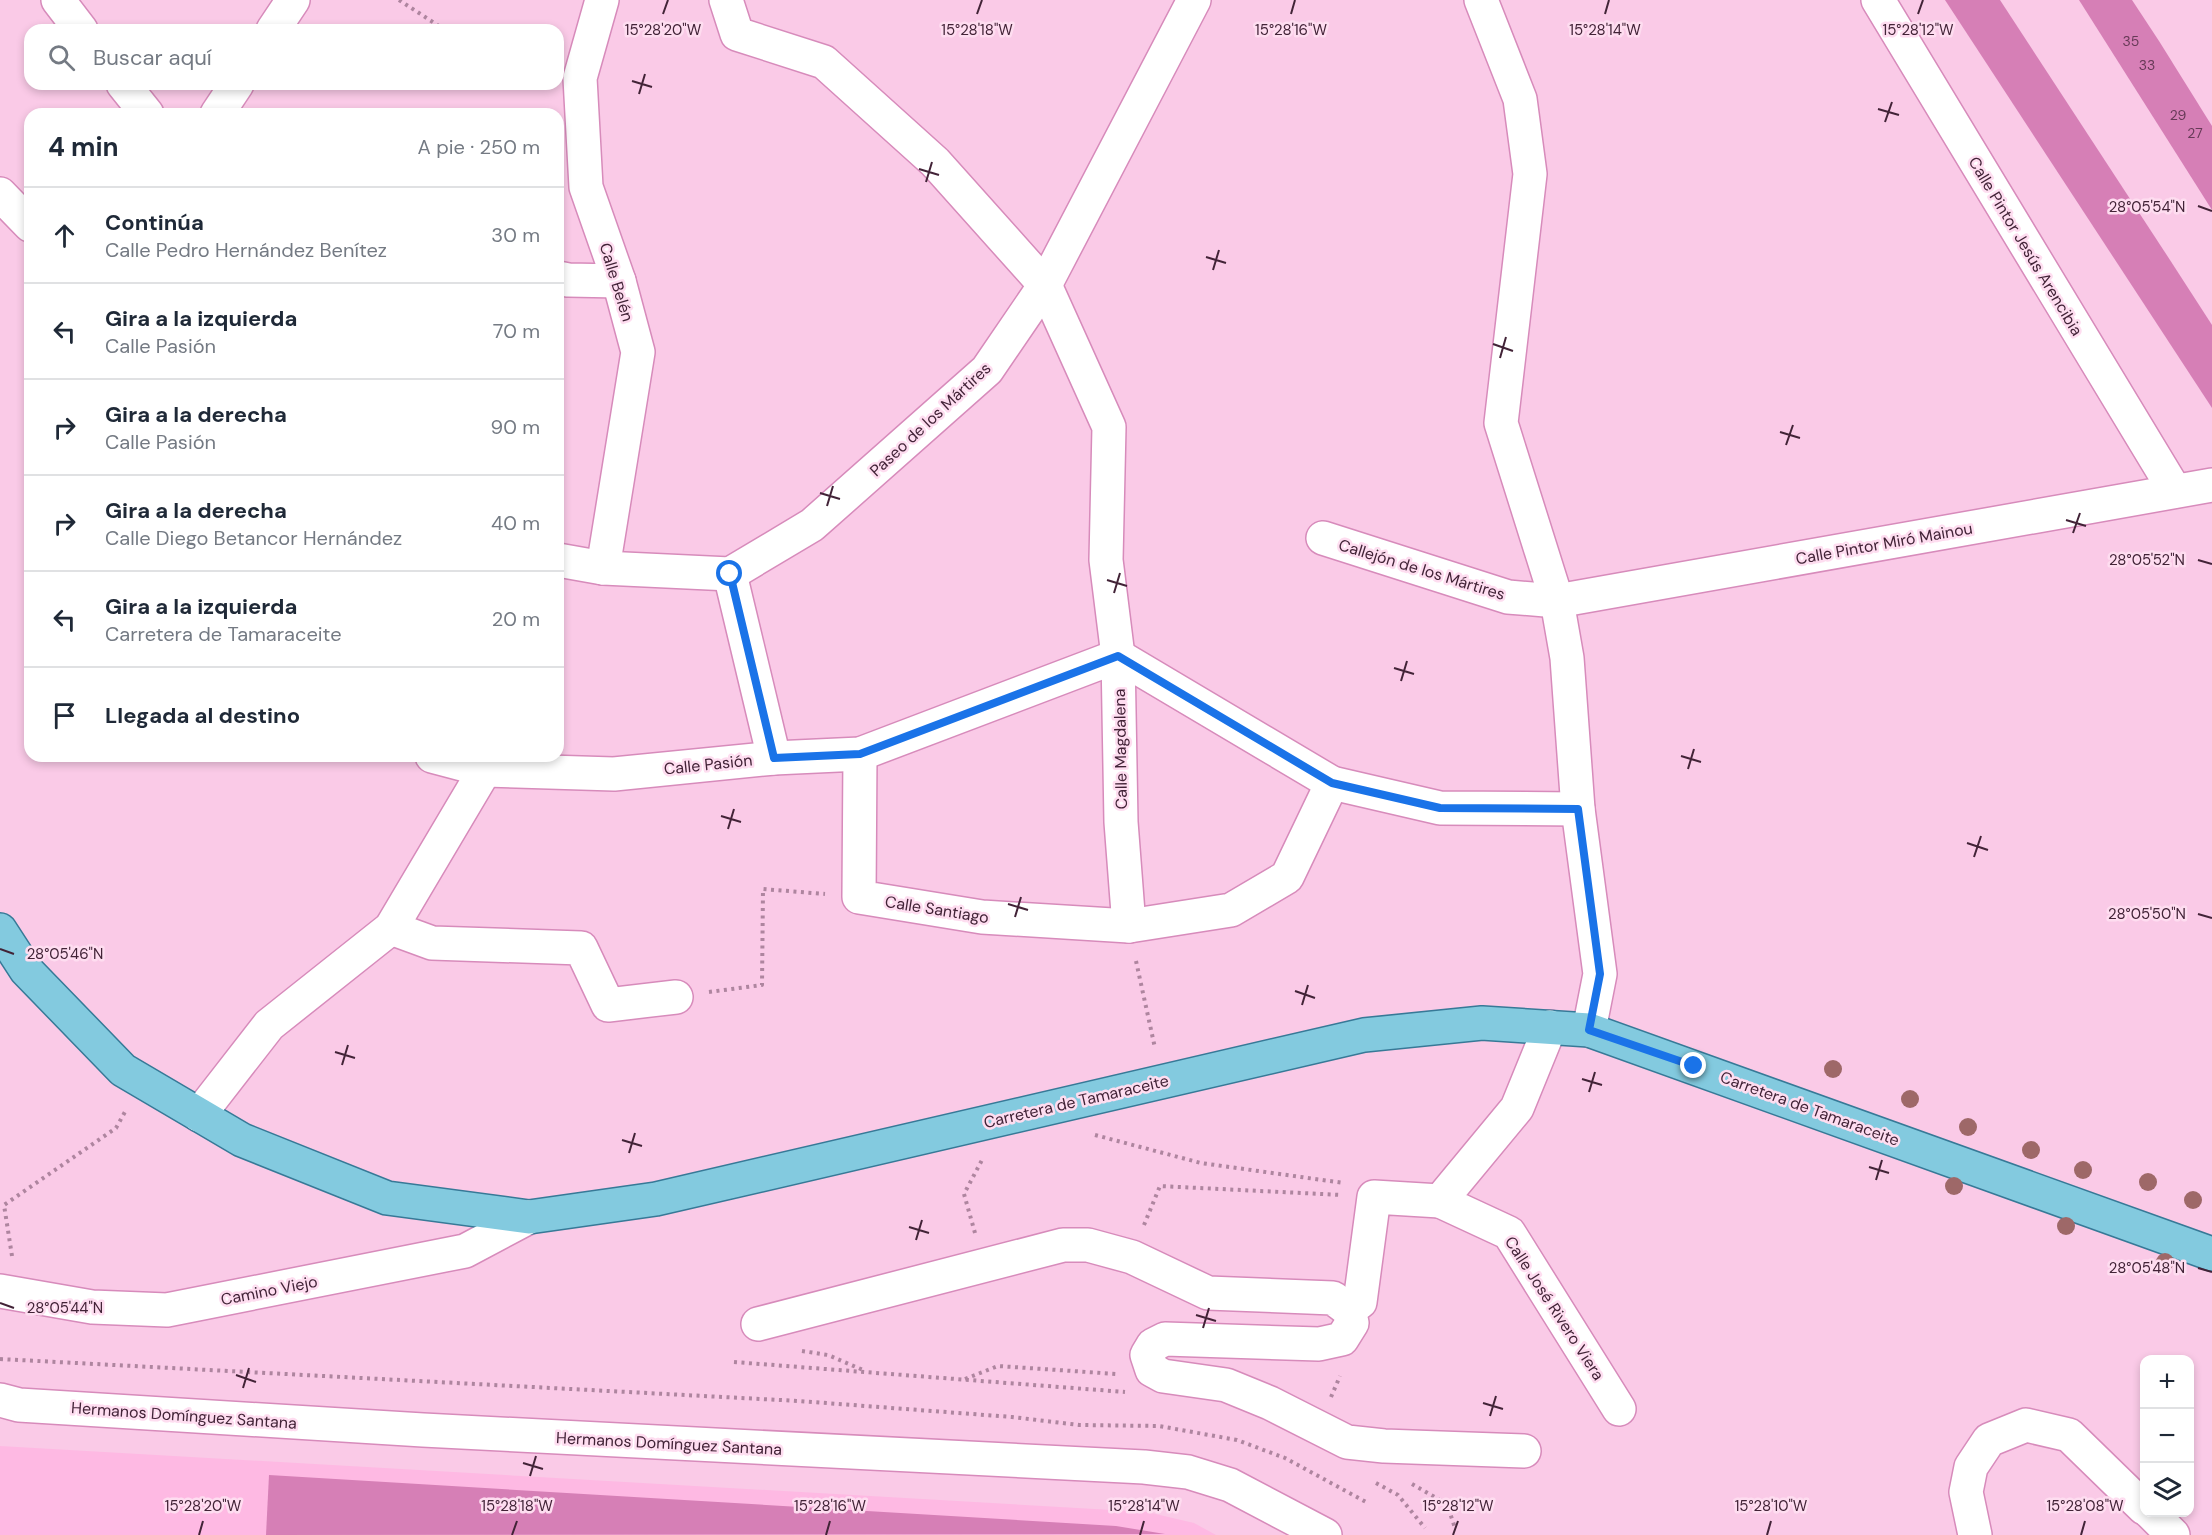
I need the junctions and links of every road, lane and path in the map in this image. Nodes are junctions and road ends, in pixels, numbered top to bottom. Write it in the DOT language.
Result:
graph roads {
  1 [pos="58,0"];
  2 [pos="293,0"];
  3 [pos="399,0"];
  4 [pos="602,0"];
  5 [pos="726,0"];
  6 [pos="1194,0"];
  7 [pos="1481,0"];
  8 [pos="1878,0"];
  9 [pos="76,24"];
  10 [pos="277,24"];
  11 [pos="436,24"];
  12 [pos="128,90"];
  13 [pos="233,90"];
  14 [pos="142,108"];
  15 [pos="221,108"];
  16 [pos="0,194"];
  17 [pos="24,219"];
  18 [pos="564,279"];
  19 [pos="619,281"];
  20 [pos="1045,285"];
  21 [pos="2212,485"];
  22 [pos="2175,491"];
  23 [pos="1323,538"];
  24 [pos="564,566"];
  25 [pos="603,568"];
  26 [pos="730,574"];
  27 [pos="1557,601"];
  28 [pos="1118,656"];
  29 [pos="860,754"];
  30 [pos="774,758"];
  31 [pos="489,763"];
  32 [pos="1332,783"];
  33 [pos="1578,809"];
  34 [pos="858,897"];
  35 [pos="1129,926"];
  36 [pos="391,928"];
  37 [pos="0,930"];
  38 [pos="676,997"];
  39 [pos="1550,1027"];
  40 [pos="1589,1030"];
  41 [pos="141,1080"];
  42 [pos="1162,1081"];
  43 [pos="200,1115"];
  44 [pos="1102,1137"];
  45 [pos="985,1153"];
  46 [pos="1374,1197"];
  47 [pos="1440,1201"];
  48 [pos="529,1217"];
  49 [pos="976,1235"];
  50 [pos="2212,1254"];
  51 [pos="1132,1257"];
  52 [pos="9,1292"];
  53 [pos="1349,1310"];
  54 [pos="758,1324"];
  55 [pos="828,1355"];
  56 [pos="0,1359"];
  57 [pos="734,1362"];
  58 [pos="866,1372"];
  59 [pos="964,1379"];
  60 [pos="1143,1381"];
  61 [pos="0,1400"];
  62 [pos="1620,1409"];
  63 [pos="1524,1451"];
  64 [pos="1368,1478"];
  65 [pos="1366,1502"];
  66 [pos="2140,1503"];
  67 [pos="1447,1504"];
  68 [pos="2155,1517"];
  69 [pos="1425,1528"];
  70 [pos="1455,1528"];
  71 [pos="1324,1535"];
  72 [pos="1975,1535"];
  73 [pos="2173,1535"];
  1 -- 9 [label="street"];
  2 -- 10 [label="street"];
  3 -- 11 [label="path"];
  4 -- 19 [label="street, Calle Belén"];
  5 -- 20 [label="street, Calle Magdalena"];
  6 -- 20 [label="street, Paseo de los Mártires"];
  7 -- 27 [label="street"];
  8 -- 22 [label="street, Calle Pintor Jesús Arencibia"];
  12 -- 14 [label="street"];
  13 -- 15 [label="street"];
  16 -- 17 [label="street"];
  18 -- 19 [label="street"];
  19 -- 25 [label="street, Calle Belén"];
  20 -- 26 [label="street, Paseo de los Mártires"];
  20 -- 28 [label="street, Calle Magdalena"];
  21 -- 22 [label="street, Calle Pintor Miró Mainou"];
  22 -- 27 [label="street, Calle Pintor Miró Mainou"];
  23 -- 27 [label="street, Callejón de los Mártires"];
  24 -- 25 [label="street"];
  25 -- 26 [label="street"];
  26 -- 30 [label="street"];
  27 -- 33 [label="street"];
  28 -- 29 [label="street, Calle Pasión"];
  28 -- 32 [label="street"];
  28 -- 35 [label="street, Calle Magdalena"];
  29 -- 30 [label="street, Calle Pasión"];
  29 -- 34 [label="street"];
  30 -- 31 [label="street, Calle Pasión"];
  31 -- 36 [label="street"];
  32 -- 33 [label="street"];
  32 -- 35 [label="street, Calle Santiago"];
  33 -- 40 [label="street"];
  34 -- 35 [label="street, Calle Santiago"];
  34 -- 38 [label="path"];
  35 -- 42 [label="path"];
  36 -- 38 [label="street"];
  36 -- 43 [label="street"];
  37 -- 41 [label="main road, Carretera de Tamaraceite"];
  39 -- 40 [label="main road, Carretera de Tamaraceite"];
  39 -- 42 [label="main road, Carretera de Tamaraceite"];
  39 -- 47 [label="street"];
  40 -- 50 [label="main road, Carretera de Tamaraceite"];
  41 -- 43 [label="main road, Carretera de Tamaraceite"];
  41 -- 52 [label="path"];
  42 -- 48 [label="main road, Carretera de Tamaraceite"];
  43 -- 48 [label="main road, Carretera de Tamaraceite"];
  44 -- 46 [label="path"];
  45 -- 49 [label="path"];
  46 -- 47 [label="street"];
  46 -- 51 [label="path"];
  46 -- 53 [label="street"];
  47 -- 62 [label="street, Calle José Rivero Viera"];
  48 -- 52 [label="street, Camino Viejo"];
  51 -- 53 [label="street"];
  51 -- 54 [label="street"];
  53 -- 60 [label="street"];
  55 -- 58 [label="path"];
  56 -- 65 [label="path"];
  57 -- 58 [label="path"];
  58 -- 59 [label="path"];
  59 -- 60 [label="path"];
  59 -- 60 [label="path"];
  60 -- 63 [label="street"];
  61 -- 71 [label="street, Hermanos Domínguez Santana"];
  64 -- 69 [label="path"];
  66 -- 72 [label="street"];
  67 -- 70 [label="path"];
  68 -- 73 [label="street"];
}
